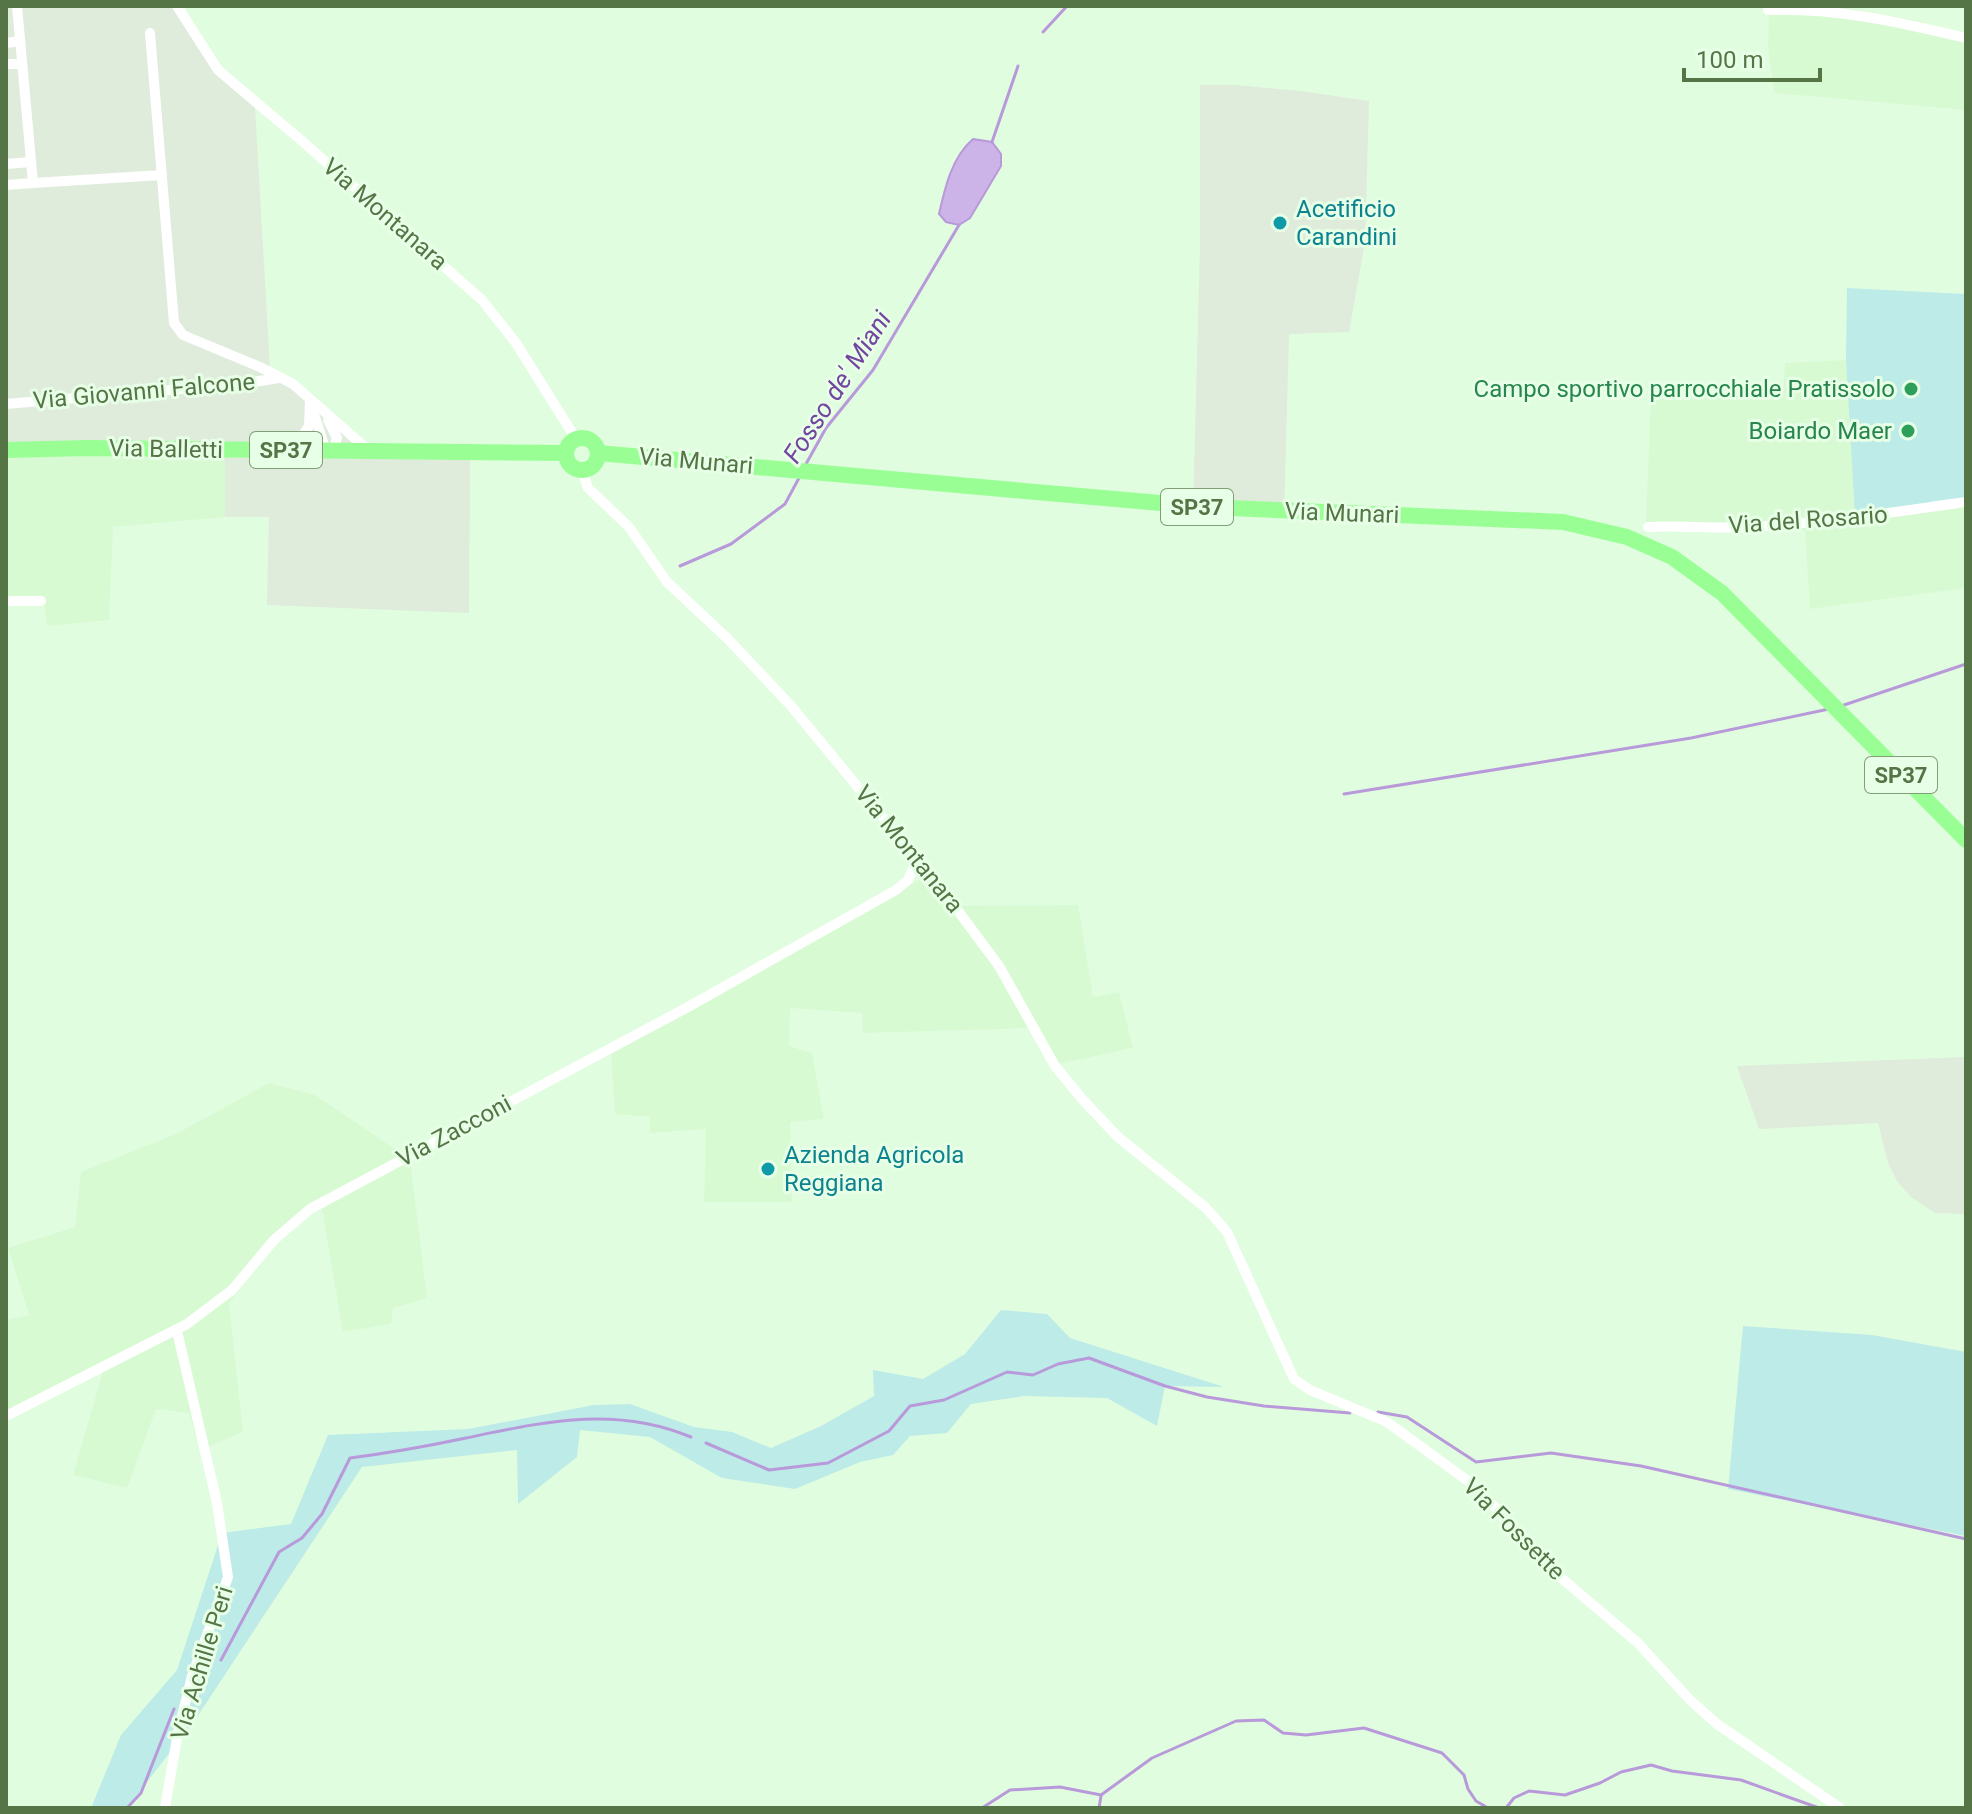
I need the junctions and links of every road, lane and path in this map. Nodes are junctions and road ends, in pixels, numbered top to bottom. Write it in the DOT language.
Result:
graph roads {
  1 [pos="17,6"];
  2 [pos="177,6"];
  3 [pos="1768,10"];
  4 [pos="150,33"];
  5 [pos="1966,38"];
  6 [pos="20,41"];
  7 [pos="6,43"];
  8 [pos="6,64"];
  9 [pos="22,64"];
  10 [pos="31,162"];
  11 [pos="6,164"];
  12 [pos="162,175"];
  13 [pos="33,183"];
  14 [pos="6,185"];
  15 [pos="281,377"];
  16 [pos="310,400"];
  17 [pos="6,404"];
  18 [pos="320,409"];
  19 [pos="576,439"];
  20 [pos="6,450"];
  21 [pos="293,451"];
  22 [pos="330,451"];
  23 [pos="370,452"];
  24 [pos="566,453"];
  25 [pos="598,453"];
  26 [pos="582,470"];
  27 [pos="1966,502"];
  28 [pos="1648,527"];
  29 [pos="6,601"];
  30 [pos="41,601"];
  31 [pos="1966,840"];
  32 [pos="915,864"];
  33 [pos="1227,1232"];
  34 [pos="177,1331"];
  35 [pos="6,1416"];
  36 [pos="165,1808"];
  37 [pos="1840,1808"];
  1 -- 6 [label="street"];
  2 -- 19 [label="street, Via Montanara"];
  3 -- 5 [label="street"];
  4 -- 12 [label="street"];
  6 -- 7 [label="street"];
  6 -- 9 [label="street"];
  8 -- 9 [label="street"];
  9 -- 10 [label="street"];
  10 -- 11 [label="street"];
  10 -- 13 [label="street"];
  12 -- 13 [label="street"];
  12 -- 15 [label="street"];
  13 -- 14 [label="street"];
  15 -- 16 [label="street"];
  15 -- 17 [label="street, Via Giovanni Falcone"];
  16 -- 18 [label="street"];
  16 -- 21 [label="street"];
  16 -- 22 [label="street"];
  18 -- 22 [label="street"];
  18 -- 23 [label="street"];
  19 -- 24 [label="main road"];
  19 -- 25 [label="main road, Via Munari / SP37"];
  20 -- 21 [label="main road, Via Balletti / SP37"];
  21 -- 22 [label="main road, Via Balletti / SP37"];
  22 -- 23 [label="main road, Via Balletti / SP37"];
  23 -- 24 [label="main road, Via Balletti / SP37"];
  24 -- 26 [label="main road"];
  25 -- 26 [label="main road"];
  25 -- 31 [label="main road, Via Munari / SP37"];
  26 -- 32 [label="street, Via Montanara"];
  27 -- 28 [label="street, Via del Rosario"];
  29 -- 30 [label="street"];
  32 -- 33 [label="street, Via Montanara"];
  32 -- 34 [label="street, Via Zacconi"];
  33 -- 37 [label="street, Via Fossette"];
  34 -- 35 [label="street, Via Zacconi"];
  34 -- 36 [label="street, Via Achille Peri"];
}
